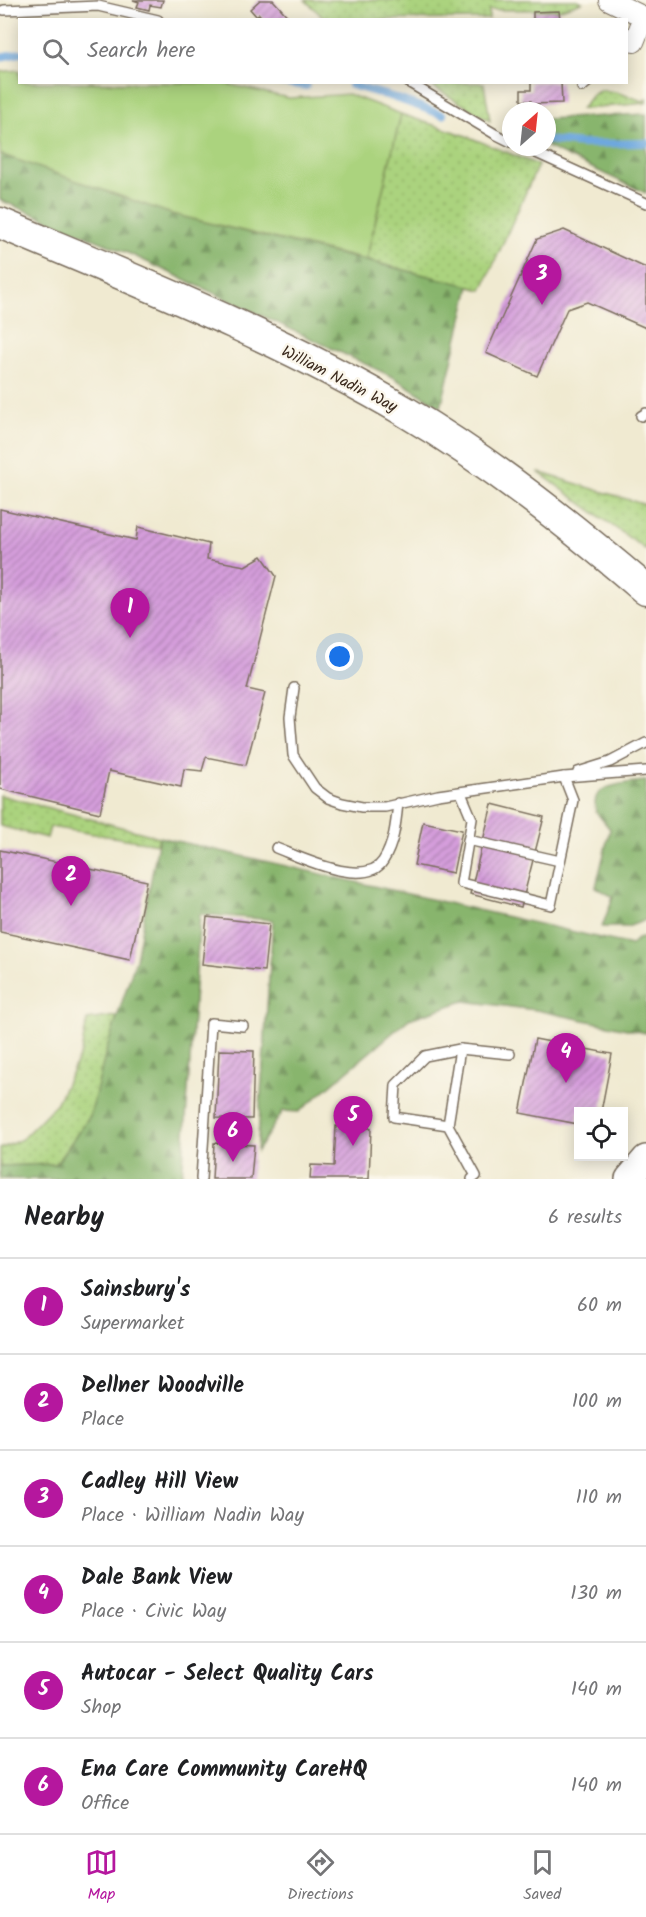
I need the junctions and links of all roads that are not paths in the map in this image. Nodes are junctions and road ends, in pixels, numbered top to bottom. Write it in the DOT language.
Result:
graph roads {
  1 [pos="609,0"];
  2 [pos="98,3"];
  3 [pos="4,10"];
  4 [pos="151,18"];
  5 [pos="645,18"];
  6 [pos="630,45"];
  7 [pos="411,84"];
  8 [pos="502,138"];
  9 [pos="543,156"];
  10 [pos="646,203"];
  11 [pos="0,224"];
  12 [pos="646,590"];
  13 [pos="294,688"];
  14 [pos="646,743"];
  15 [pos="646,771"];
  16 [pos="564,777"];
  17 [pos="461,793"];
  18 [pos="398,803"];
  19 [pos="468,840"];
  20 [pos="276,848"];
  21 [pos="560,861"];
  22 [pos="243,1026"];
  23 [pos="460,1049"];
  24 [pos="510,1054"];
  25 [pos="448,1125"];
  26 [pos="646,1160"];
  27 [pos="201,1179"];
  28 [pos="472,1179"];
  29 [pos="629,1179"];
  1 -- 5 [label="street"];
  2 -- 3 [label="lane"];
  2 -- 4 [label="lane"];
  5 -- 6 [label="street"];
  7 -- 8 [label="lane"];
  9 -- 10 [label="lane"];
  11 -- 12 [label="main road, William Nadin Way"];
  13 -- 18 [label="lane"];
  14 -- 16 [label="lane"];
  15 -- 16 [label="lane"];
  16 -- 17 [label="lane"];
  16 -- 21 [label="lane"];
  17 -- 18 [label="lane"];
  17 -- 19 [label="lane"];
  18 -- 20 [label="lane"];
  19 -- 21 [label="lane"];
  19 -- 21 [label="lane"];
  22 -- 27 [label="lane"];
  23 -- 24 [label="lane"];
  23 -- 25 [label="lane"];
  23 -- 25 [label="lane"];
  25 -- 28 [label="lane"];
  26 -- 29 [label="street"];
}
